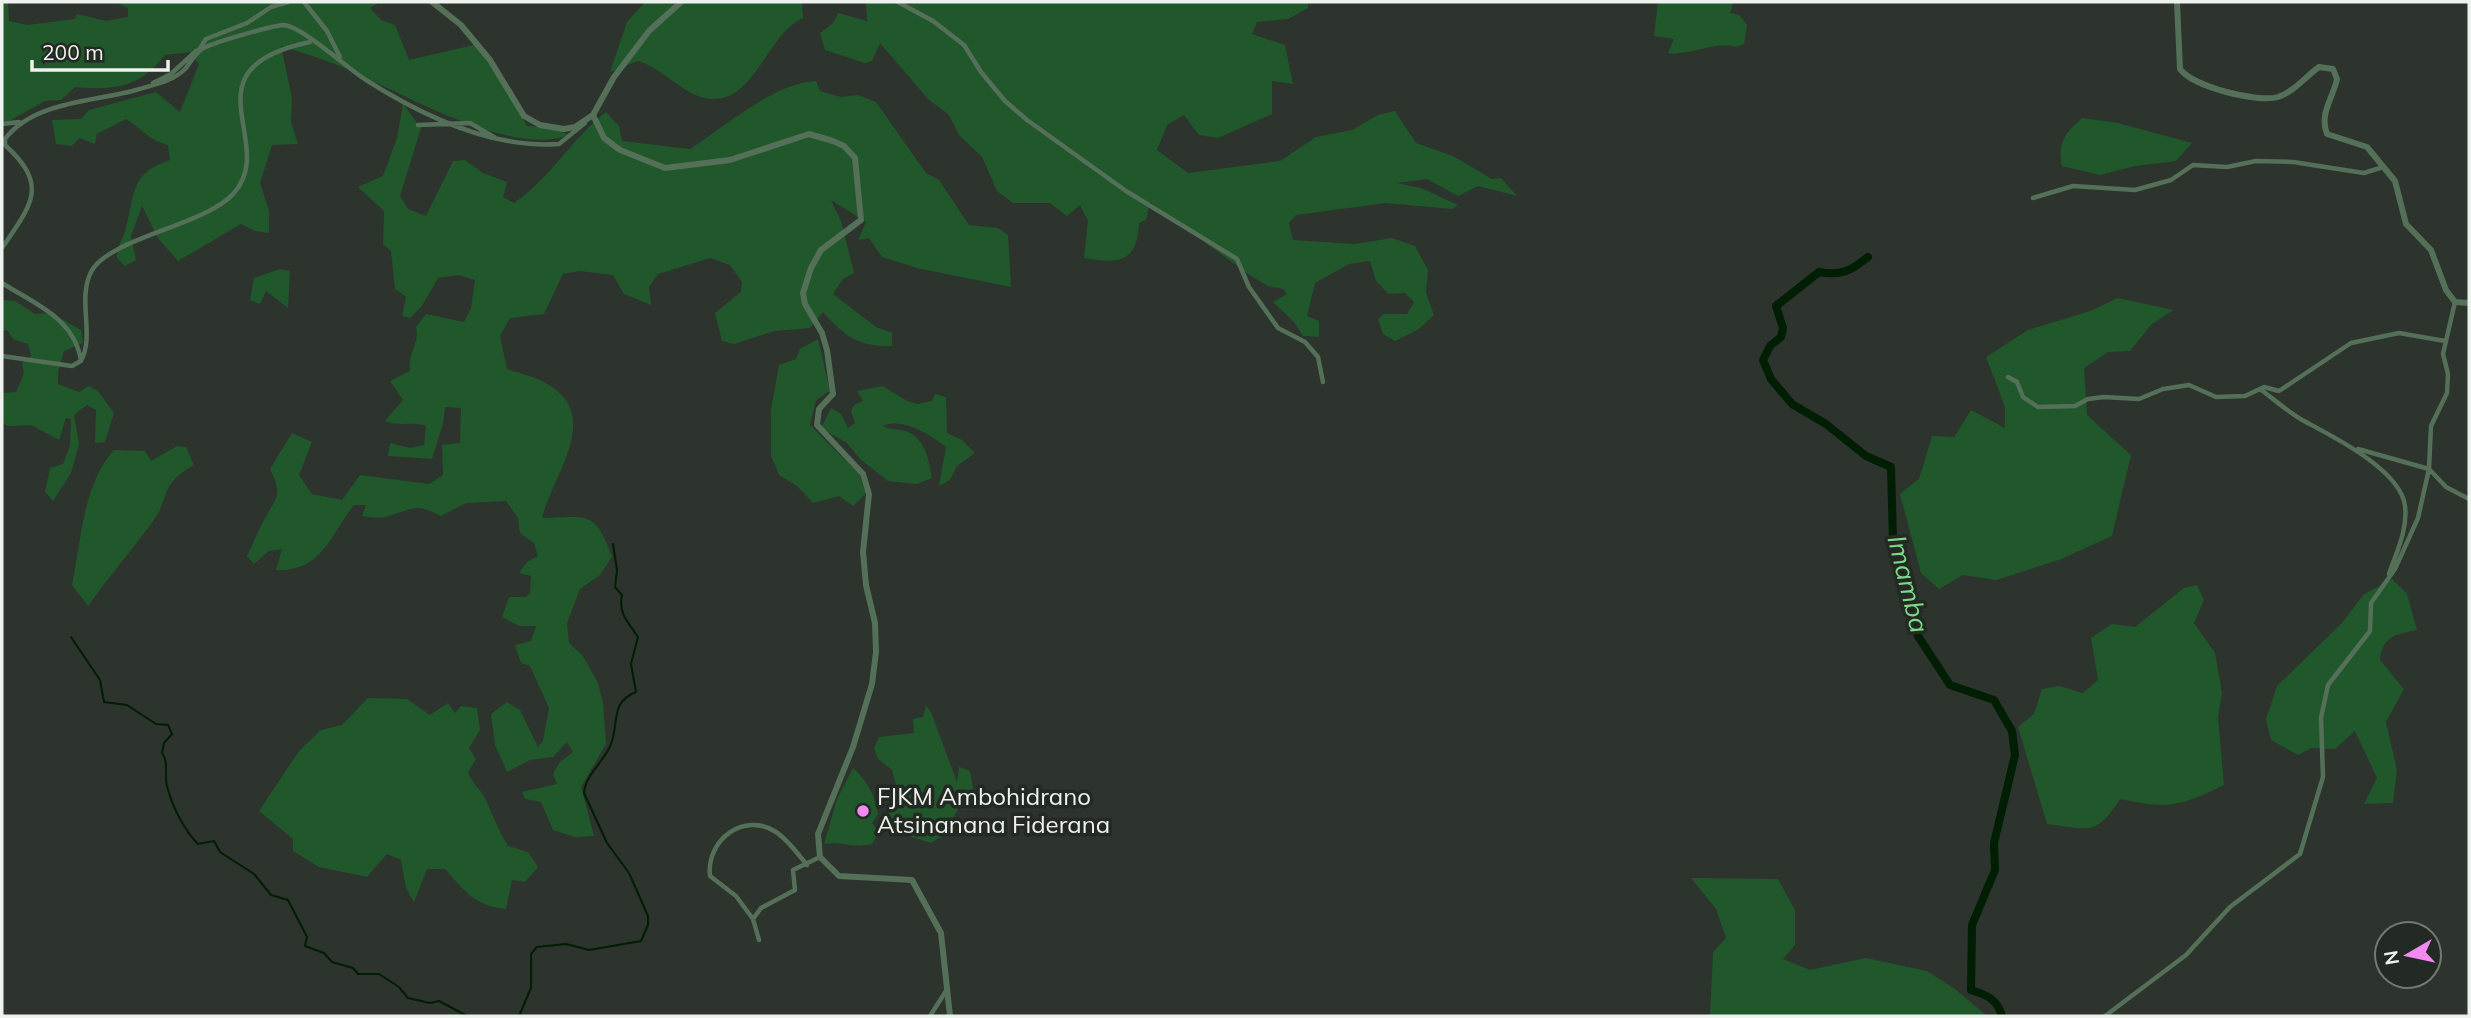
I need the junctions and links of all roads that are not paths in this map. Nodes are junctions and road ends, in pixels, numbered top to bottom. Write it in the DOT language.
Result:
graph roads {
  1 [pos="288,2"];
  2 [pos="304,2"];
  3 [pos="432,2"];
  4 [pos="681,2"];
  5 [pos="898,2"];
  6 [pos="2176,2"];
  7 [pos="312,42"];
  8 [pos="198,50"];
  9 [pos="340,58"];
  10 [pos="593,115"];
  11 [pos="20,122"];
  12 [pos="453,123"];
  13 [pos="2,124"];
  14 [pos="418,125"];
  15 [pos="4,144"];
  16 [pos="2384,167"];
  17 [pos="2033,198"];
  18 [pos="2,248"];
  19 [pos="2,283"];
  20 [pos="2455,302"];
  21 [pos="2469,303"];
  22 [pos="2445,341"];
  23 [pos="2,356"];
  24 [pos="81,361"];
  25 [pos="2008,377"];
  26 [pos="1323,382"];
  27 [pos="2260,389"];
  28 [pos="2358,449"];
  29 [pos="2429,469"];
  30 [pos="2469,499"];
  31 [pos="2387,579"];
  32 [pos="820,857"];
  33 [pos="807,865"];
  34 [pos="753,919"];
  35 [pos="759,940"];
  36 [pos="947,990"];
  37 [pos="930,1016"];
  38 [pos="950,1016"];
  39 [pos="2105,1016"];
  1 -- 8 [label="street"];
  2 -- 9 [label="street"];
  3 -- 10 [label="street"];
  4 -- 10 [label="street"];
  5 -- 26 [label="street"];
  6 -- 16 [label="street"];
  7 -- 8 [label="street"];
  7 -- 9 [label="street"];
  7 -- 24 [label="street"];
  8 -- 11 [label="street"];
  9 -- 12 [label="street"];
  10 -- 12 [label="street"];
  10 -- 32 [label="street"];
  11 -- 13 [label="street"];
  11 -- 15 [label="street"];
  12 -- 14 [label="street"];
  15 -- 18 [label="street"];
  16 -- 17 [label="street"];
  16 -- 20 [label="street"];
  19 -- 24 [label="street"];
  20 -- 21 [label="street"];
  20 -- 22 [label="street"];
  22 -- 27 [label="street"];
  22 -- 29 [label="street"];
  23 -- 24 [label="street"];
  25 -- 27 [label="street"];
  27 -- 28 [label="street"];
  28 -- 29 [label="street"];
  28 -- 31 [label="street"];
  29 -- 30 [label="street"];
  29 -- 31 [label="street"];
  31 -- 39 [label="street"];
  32 -- 33 [label="street"];
  32 -- 36 [label="street"];
  33 -- 34 [label="street"];
  33 -- 34 [label="street"];
  34 -- 35 [label="street"];
  36 -- 37 [label="street"];
  36 -- 38 [label="street"];
}
